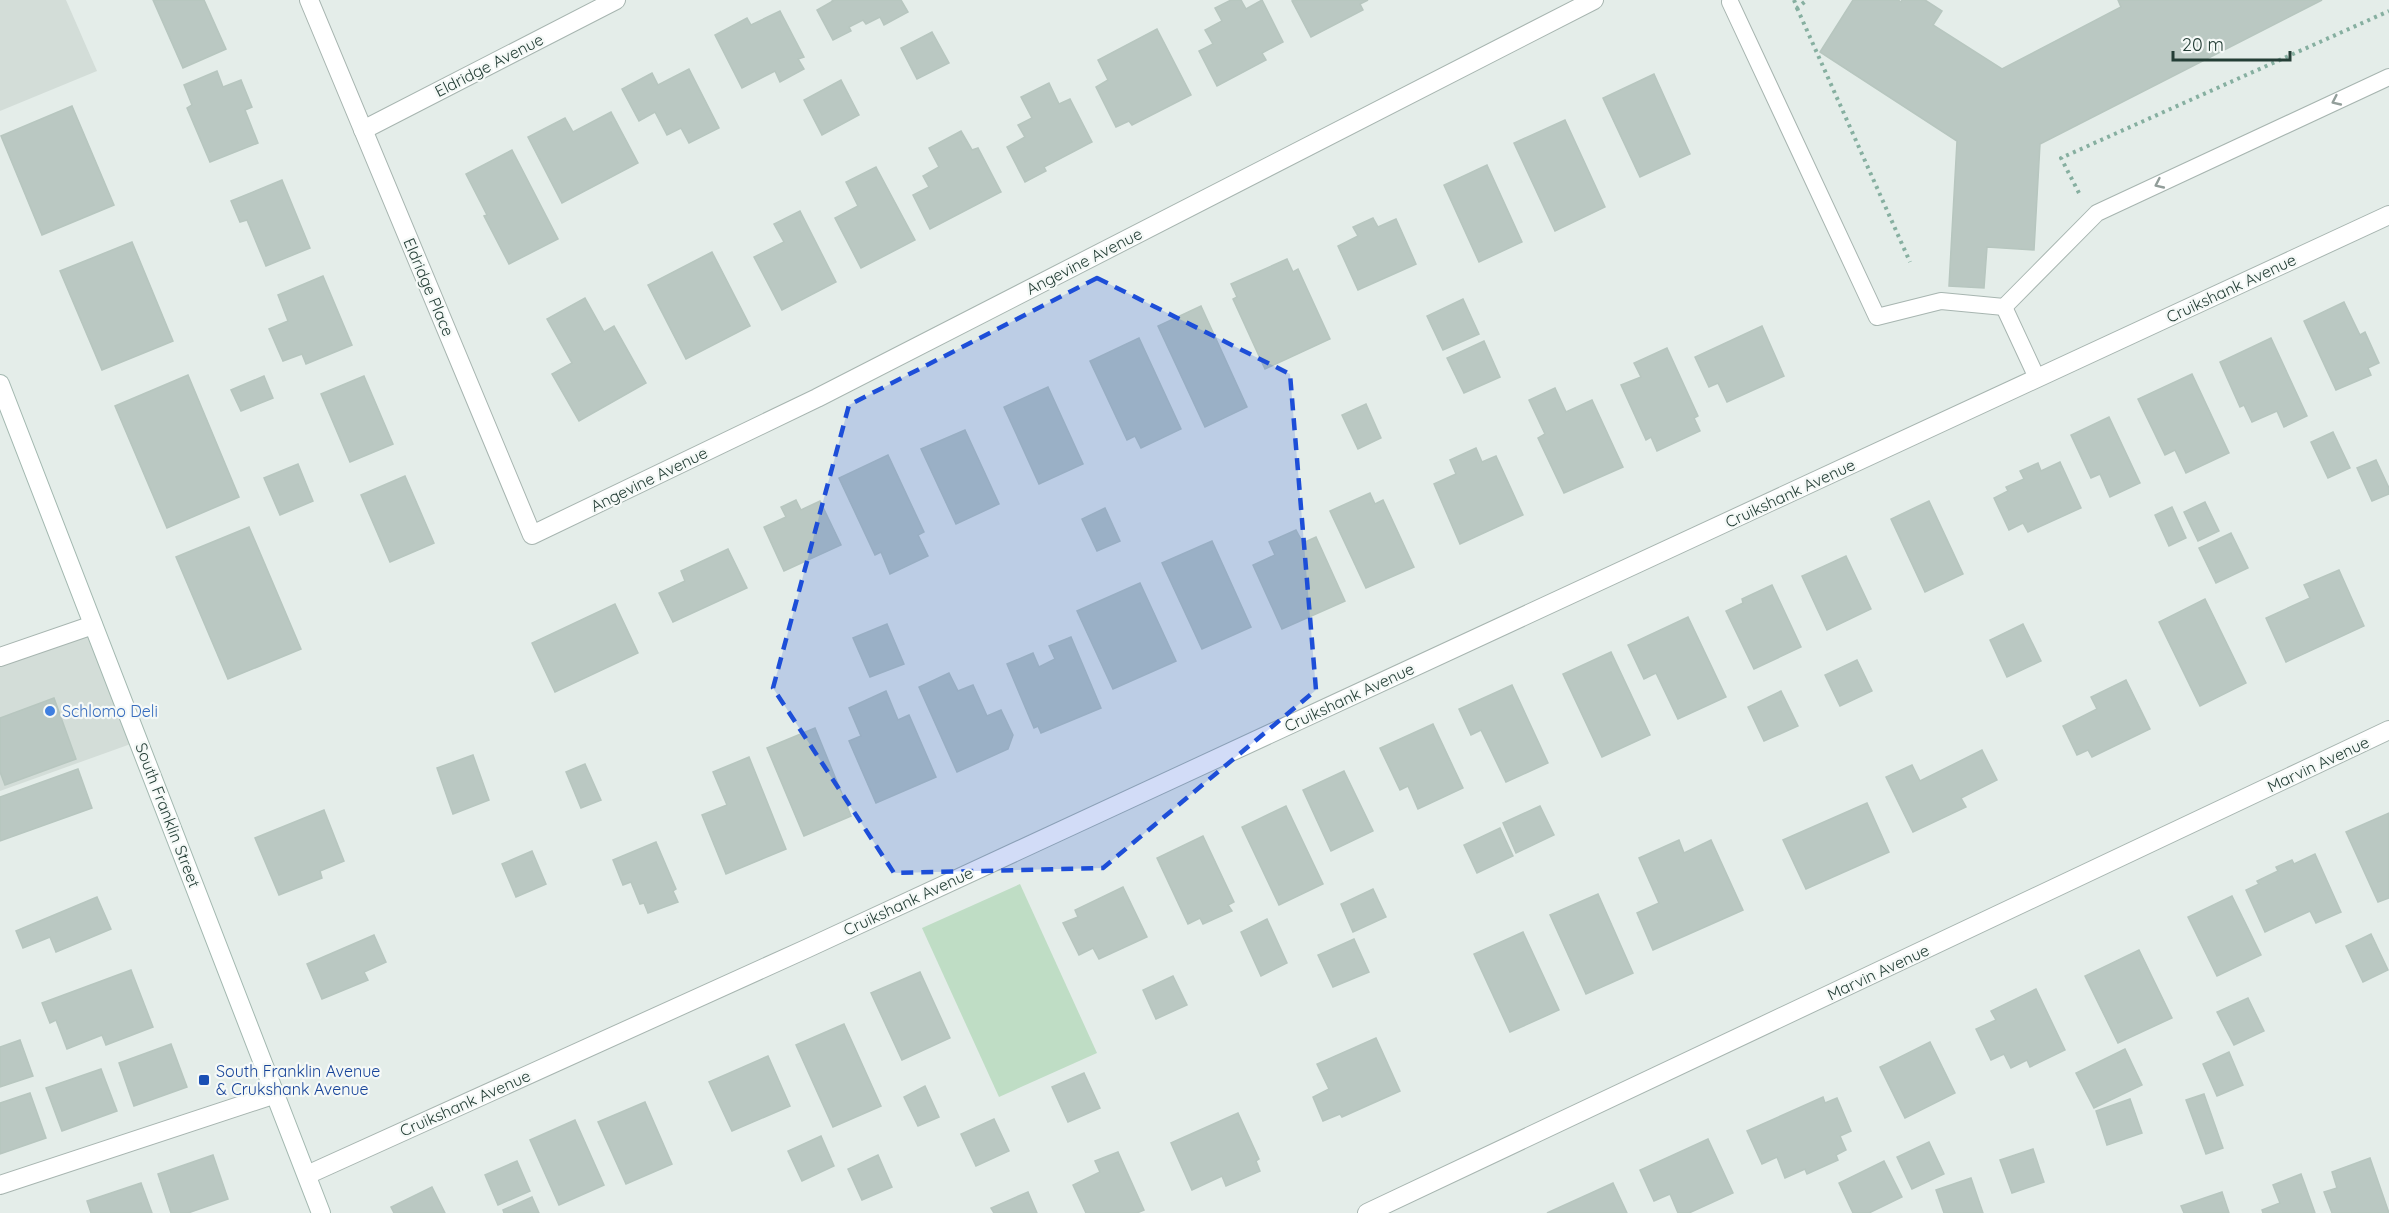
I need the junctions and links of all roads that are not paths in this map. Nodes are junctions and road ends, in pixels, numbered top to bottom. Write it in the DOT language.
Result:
graph roads {
  1 [pos="309,0"];
  2 [pos="616,0"];
  3 [pos="1594,0"];
  4 [pos="1730,2"];
  5 [pos="2389,77"];
  6 [pos="363,130"];
  7 [pos="2389,215"];
  8 [pos="2004,307"];
  9 [pos="2037,378"];
  10 [pos="0,384"];
  11 [pos="570,517"];
  12 [pos="93,625"];
  13 [pos="0,657"];
  14 [pos="2389,730"];
  15 [pos="276,1094"];
  16 [pos="307,1175"];
  17 [pos="0,1185"];
  18 [pos="321,1213"];
  19 [pos="1367,1213"];
  1 -- 6 [label="street, Eldridge Place"];
  2 -- 6 [label="street, Eldridge Avenue"];
  3 -- 11 [label="street, Angevine Avenue"];
  4 -- 8 [label="lane"];
  5 -- 8 [label="lane, one-way"];
  6 -- 11 [label="street, Eldridge Place"];
  7 -- 9 [label="street, Cruikshank Avenue"];
  8 -- 9 [label="lane"];
  9 -- 16 [label="street, Cruikshank Avenue"];
  10 -- 12 [label="street, South Franklin Street"];
  12 -- 13 [label="street"];
  12 -- 15 [label="street, South Franklin Street"];
  14 -- 19 [label="street, Marvin Avenue"];
  15 -- 16 [label="street, South Franklin Street"];
  15 -- 17 [label="street"];
  16 -- 18 [label="street, South Franklin Street"];
}
